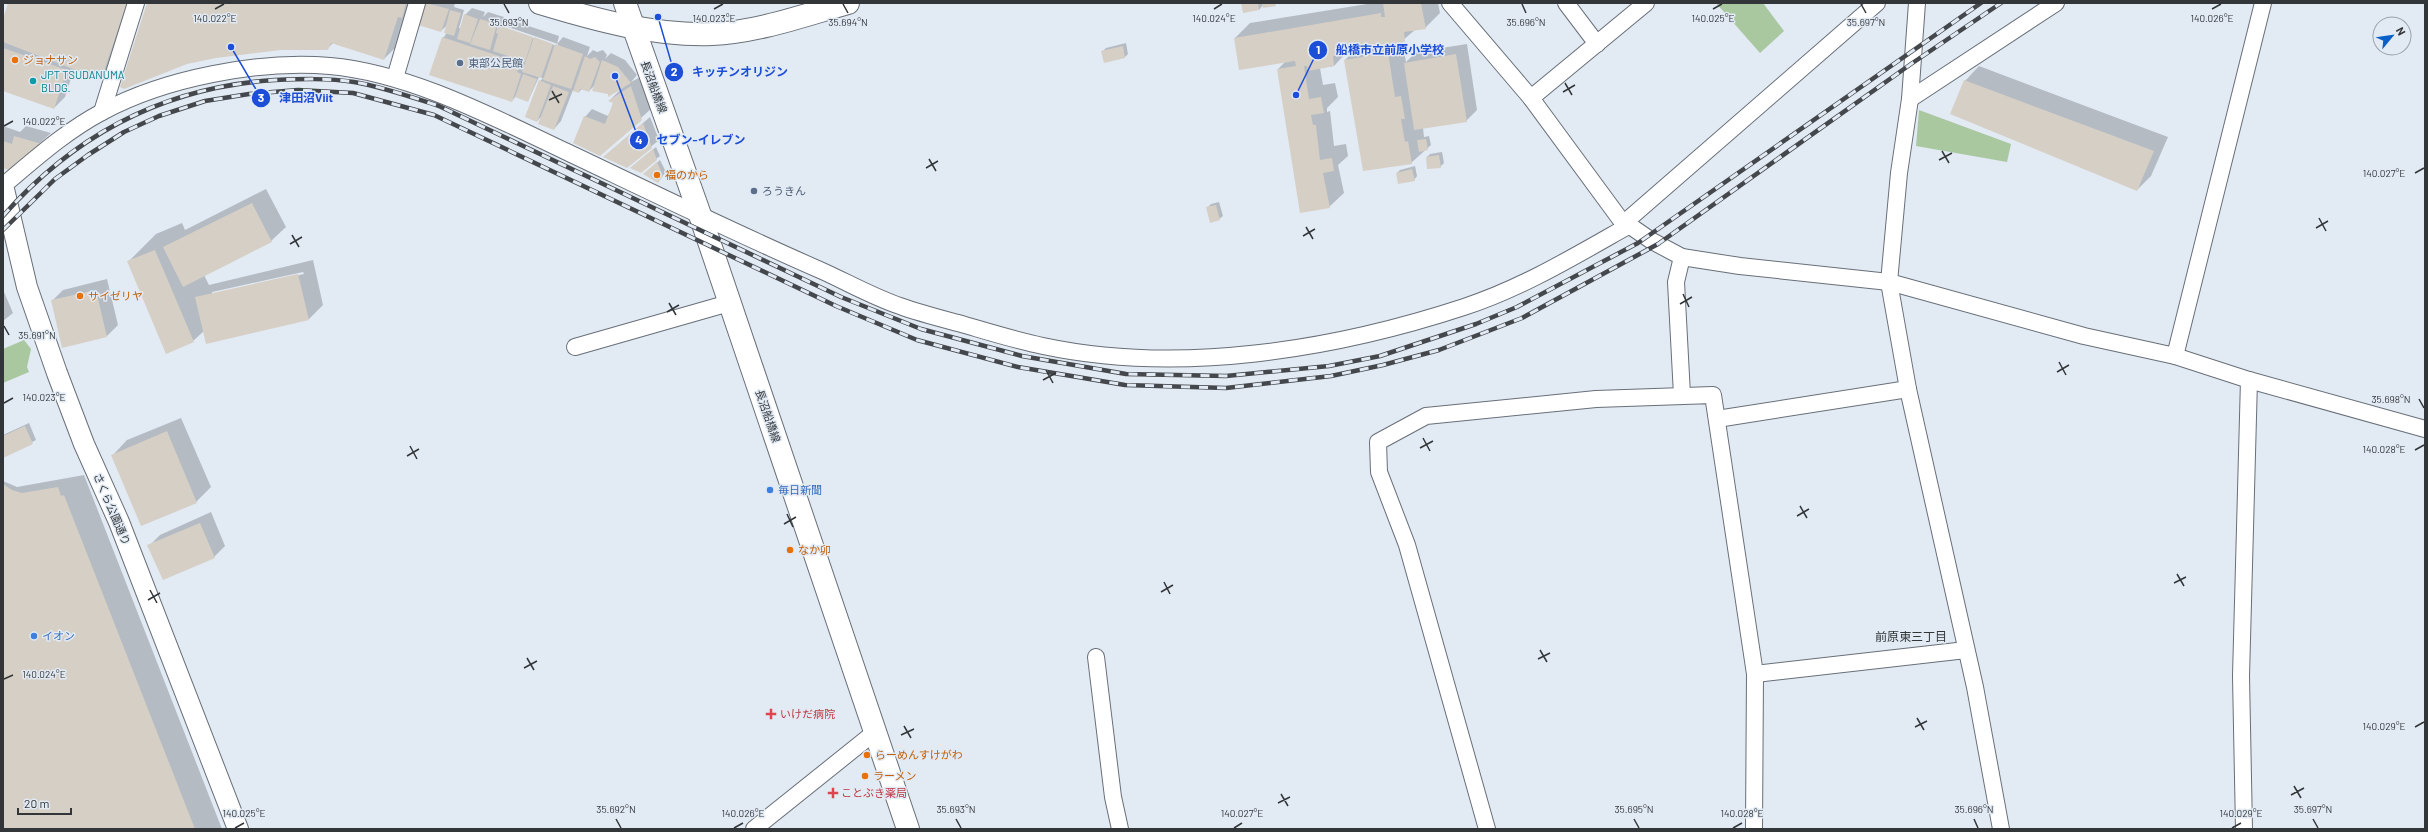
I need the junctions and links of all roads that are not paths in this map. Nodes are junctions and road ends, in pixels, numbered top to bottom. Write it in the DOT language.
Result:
graph roads {
  1 [pos="136,3"];
  2 [pos="417,3"];
  3 [pos="540,3"];
  4 [pos="625,3"];
  5 [pos="848,3"];
  6 [pos="1450,3"];
  7 [pos="1566,3"];
  8 [pos="1646,3"];
  9 [pos="1877,3"];
  10 [pos="1917,3"];
  11 [pos="2056,3"];
  12 [pos="2263,3"];
  13 [pos="633,27"];
  14 [pos="1597,44"];
  15 [pos="395,78"];
  16 [pos="1531,98"];
  17 [pos="1910,99"];
  18 [pos="102,112"];
  19 [pos="4,185"];
  20 [pos="700,215"];
  21 [pos="1626,225"];
  22 [pos="1682,257"];
  23 [pos="1889,282"];
  24 [pos="729,303"];
  25 [pos="575,347"];
  26 [pos="2175,356"];
  27 [pos="2249,380"];
  28 [pos="1908,389"];
  29 [pos="1682,395"];
  30 [pos="1716,419"];
  31 [pos="2425,429"];
  32 [pos="1966,650"];
  33 [pos="1096,657"];
  34 [pos="1755,674"];
  35 [pos="875,732"];
  36 [pos="238,829"];
  37 [pos="754,829"];
  38 [pos="908,829"];
  39 [pos="1120,829"];
  40 [pos="1487,829"];
  41 [pos="1754,829"];
  42 [pos="2001,829"];
  43 [pos="2244,829"];
  1 -- 18 [label="street"];
  2 -- 15 [label="street"];
  3 -- 13 [label="main road"];
  4 -- 13 [label="main road, 長沼船橋線"];
  5 -- 13 [label="main road"];
  6 -- 16 [label="street"];
  7 -- 14 [label="street"];
  8 -- 14 [label="street"];
  9 -- 21 [label="street"];
  10 -- 17 [label="street"];
  11 -- 17 [label="street"];
  12 -- 26 [label="street"];
  13 -- 20 [label="main road, 長沼船橋線"];
  14 -- 16 [label="street"];
  15 -- 18 [label="street"];
  15 -- 20 [label="street"];
  16 -- 21 [label="street"];
  17 -- 23 [label="street"];
  18 -- 19 [label="street"];
  19 -- 36 [label="street, さくら公園通り"];
  20 -- 21 [label="street"];
  20 -- 24 [label="main road, 長沼船橋線"];
  21 -- 22 [label="street"];
  22 -- 23 [label="street"];
  22 -- 29 [label="street"];
  23 -- 26 [label="street"];
  23 -- 28 [label="street"];
  24 -- 25 [label="street"];
  24 -- 35 [label="main road, 長沼船橋線"];
  26 -- 27 [label="street"];
  27 -- 31 [label="street"];
  27 -- 43 [label="street"];
  28 -- 30 [label="street"];
  28 -- 32 [label="street"];
  29 -- 30 [label="street"];
  29 -- 40 [label="street"];
  30 -- 34 [label="street"];
  32 -- 34 [label="street"];
  32 -- 42 [label="street"];
  33 -- 39 [label="street"];
  34 -- 41 [label="street"];
  35 -- 37 [label="street"];
  35 -- 38 [label="main road, 長沼船橋線"];
}
